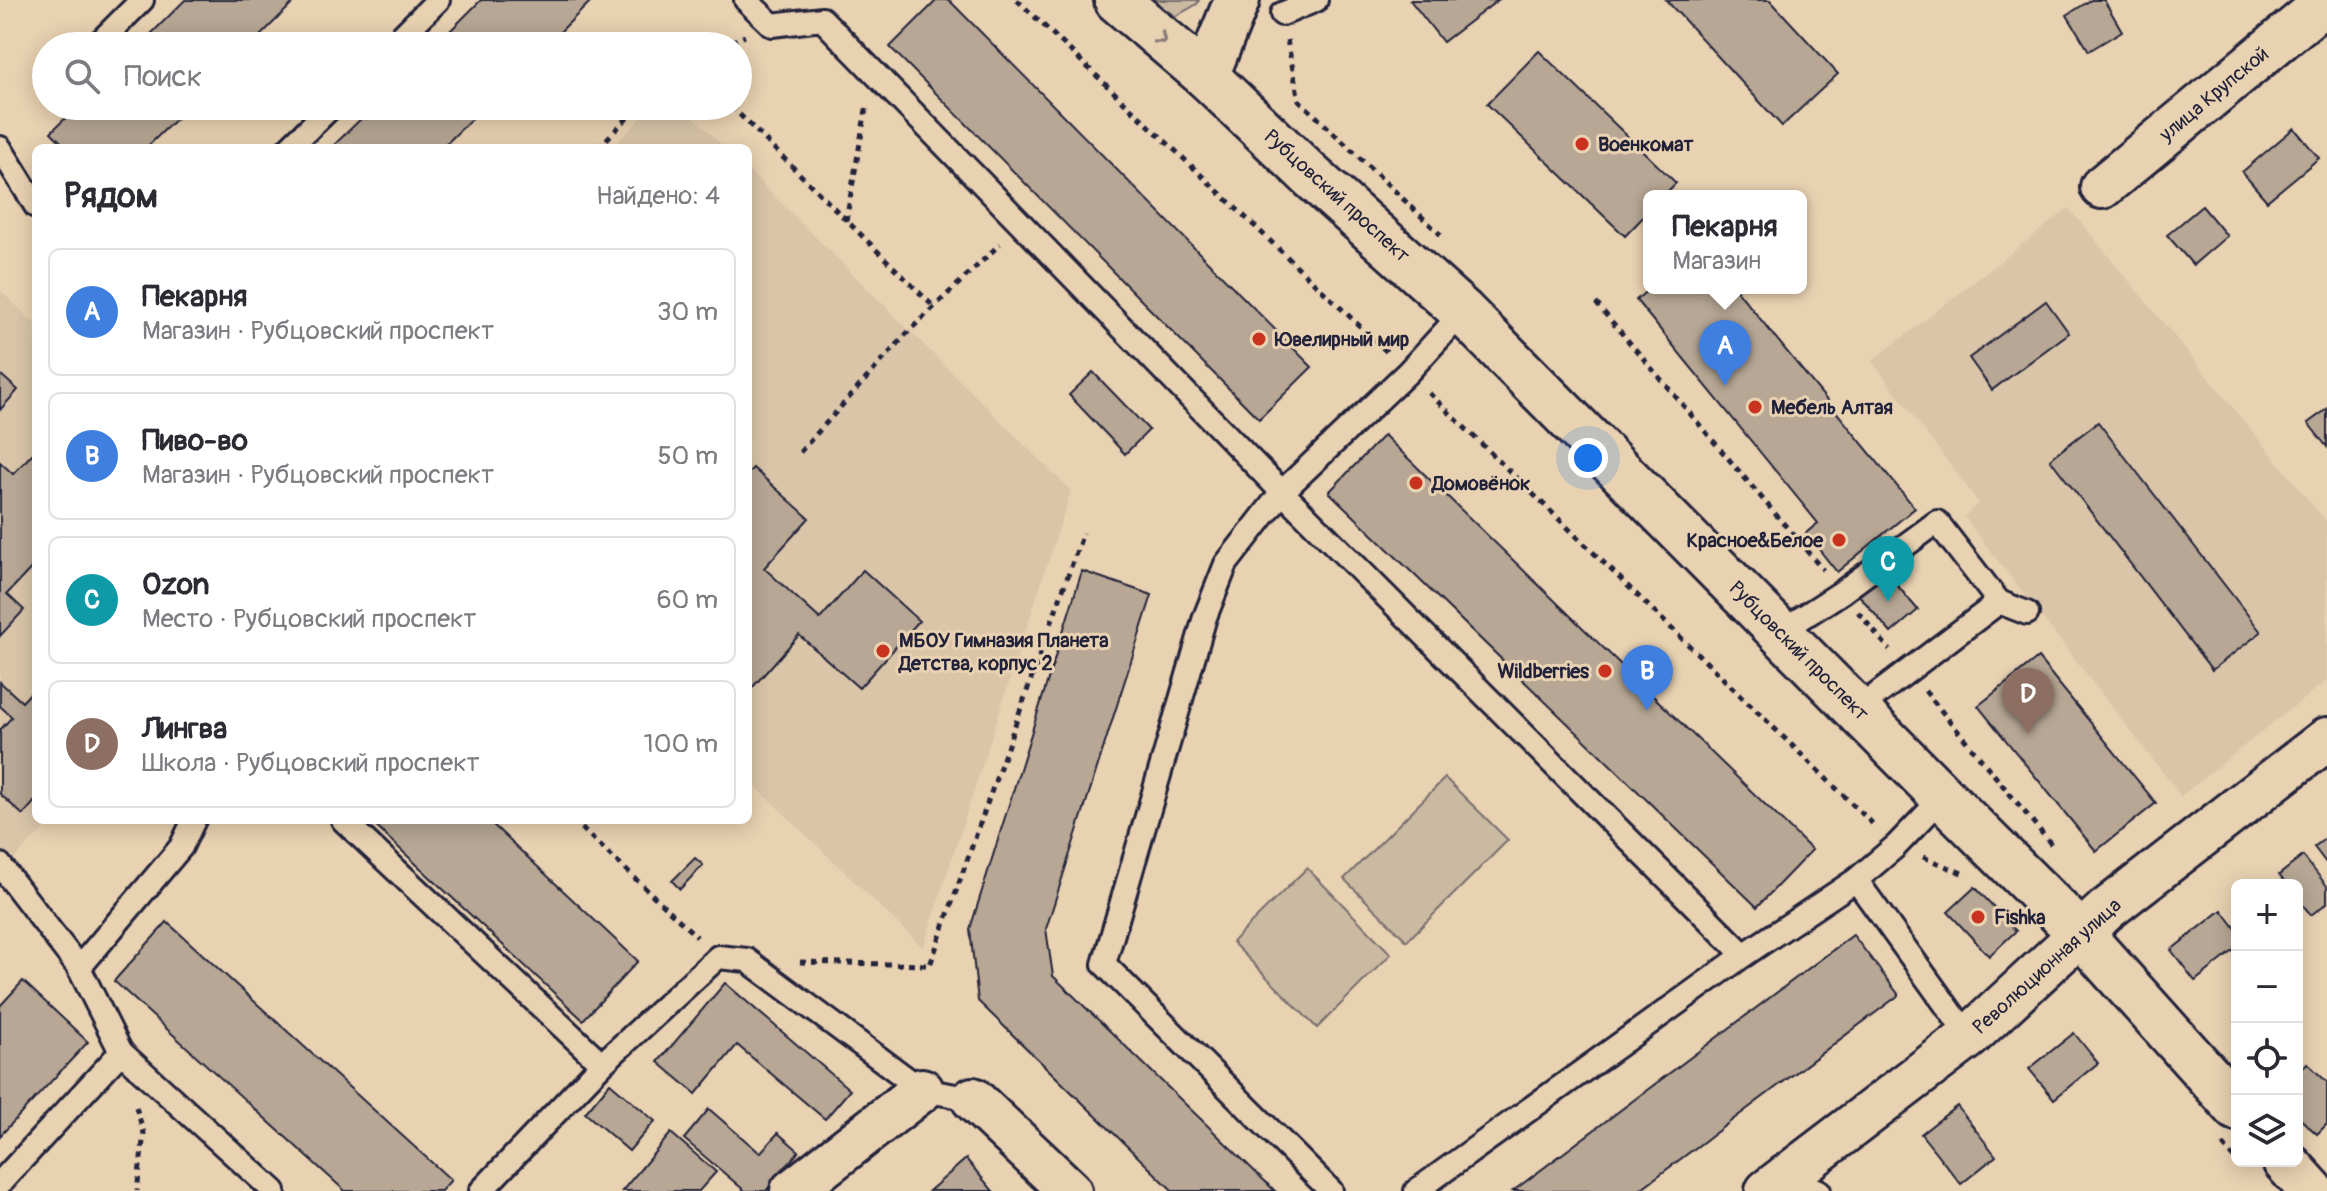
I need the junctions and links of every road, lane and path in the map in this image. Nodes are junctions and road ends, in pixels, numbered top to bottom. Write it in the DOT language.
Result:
graph roads {
  1 [pos="142,0"];
  2 [pos="438,0"];
  3 [pos="746,0"];
  4 [pos="1017,0"];
  5 [pos="1117,0"];
  6 [pos="1237,0"];
  7 [pos="1316,0"];
  8 [pos="2327,1"];
  9 [pos="1282,14"];
  10 [pos="110,32"];
  11 [pos="406,32"];
  12 [pos="872,71"];
  13 [pos="1206,76"];
  14 [pos="318,120"];
  15 [pos="625,120"];
  16 [pos="745,120"];
  17 [pos="293,144"];
  18 [pos="602,144"];
  19 [pos="0,148"];
  20 [pos="2102,187"];
  21 [pos="32,200"];
  22 [pos="846,221"];
  23 [pos="1021,224"];
  24 [pos="1446,239"];
  25 [pos="1596,303"];
  26 [pos="934,307"];
  27 [pos="1463,312"];
  28 [pos="1408,372"];
  29 [pos="800,452"];
  30 [pos="1282,492"];
  31 [pos="1083,533"];
  32 [pos="1842,592"];
  33 [pos="1999,602"];
  34 [pos="2027,613"];
  35 [pos="1780,632"];
  36 [pos="1909,672"];
  37 [pos="1858,709"];
  38 [pos="2327,739"];
  39 [pos="1943,797"];
  40 [pos="192,824"];
  41 [pos="347,824"];
  42 [pos="577,824"];
  43 [pos="1896,846"];
  44 [pos="2056,850"];
  45 [pos="0,865"];
  46 [pos="1969,876"];
  47 [pos="1856,880"];
  48 [pos="2079,932"];
  49 [pos="1744,955"];
  50 [pos="718,957"];
  51 [pos="747,960"];
  52 [pos="79,968"];
  53 [pos="1969,1037"];
  54 [pos="121,1052"];
  55 [pos="602,1064"];
  56 [pos="922,1090"];
  57 [pos="973,1099"];
  58 [pos="2231,1101"];
  59 [pos="2290,1167"];
  60 [pos="0,1183"];
  61 [pos="1790,1186"];
  62 [pos="137,1191"];
  63 [pos="274,1191"];
  64 [pos="481,1191"];
  65 [pos="792,1191"];
  66 [pos="1070,1191"];
  67 [pos="1331,1191"];
  68 [pos="1416,1191"];
  69 [pos="2312,1191"];
  1 -- 10 [label="lane"];
  2 -- 11 [label="lane"];
  3 -- 12 [label="lane"];
  4 -- 28 [label="path"];
  5 -- 13 [label="street, Рубцовский проспект, one-way"];
  6 -- 13 [label="street"];
  7 -- 9 [label="lane"];
  8 -- 20 [label="street, улица Крупской"];
  9 -- 24 [label="path"];
  12 -- 22 [label="path"];
  12 -- 23 [label="lane"];
  13 -- 27 [label="street, Рубцовский проспект"];
  14 -- 17 [label="lane"];
  15 -- 18 [label="path"];
  16 -- 22 [label="path"];
  19 -- 21 [label="lane"];
  22 -- 26 [label="path"];
  23 -- 26 [label="path"];
  23 -- 30 [label="lane"];
  25 -- 32 [label="path"];
  26 -- 29 [label="path"];
  27 -- 28 [label="lane"];
  27 -- 35 [label="street, Рубцовский проспект"];
  28 -- 30 [label="lane"];
  28 -- 43 [label="path"];
  30 -- 49 [label="lane"];
  30 -- 67 [label="lane"];
  31 -- 51 [label="path"];
  32 -- 33 [label="lane"];
  32 -- 35 [label="lane"];
  32 -- 36 [label="path"];
  33 -- 34 [label="lane"];
  33 -- 36 [label="lane"];
  35 -- 37 [label="street, Рубцовский проспект"];
  36 -- 37 [label="lane"];
  36 -- 44 [label="path"];
  37 -- 39 [label="street, Рубцовский проспект"];
  38 -- 48 [label="street, Революционная улица"];
  39 -- 43 [label="lane"];
  39 -- 48 [label="street, Рубцовский проспект"];
  40 -- 52 [label="lane"];
  41 -- 55 [label="lane"];
  42 -- 50 [label="path"];
  43 -- 46 [label="path"];
  43 -- 47 [label="lane"];
  45 -- 52 [label="lane"];
  47 -- 49 [label="lane"];
  47 -- 53 [label="lane"];
  48 -- 53 [label="street, Революционная улица"];
  48 -- 58 [label="street, Рубцовский проспект"];
  49 -- 68 [label="lane"];
  50 -- 51 [label="lane"];
  50 -- 55 [label="lane"];
  51 -- 56 [label="lane"];
  52 -- 54 [label="lane"];
  53 -- 61 [label="street, Революционная улица"];
  54 -- 60 [label="lane"];
  54 -- 62 [label="path"];
  54 -- 63 [label="lane"];
  55 -- 64 [label="lane"];
  56 -- 57 [label="lane"];
  56 -- 65 [label="street"];
  57 -- 66 [label="street"];
  59 -- 69 [label="street"];
}
